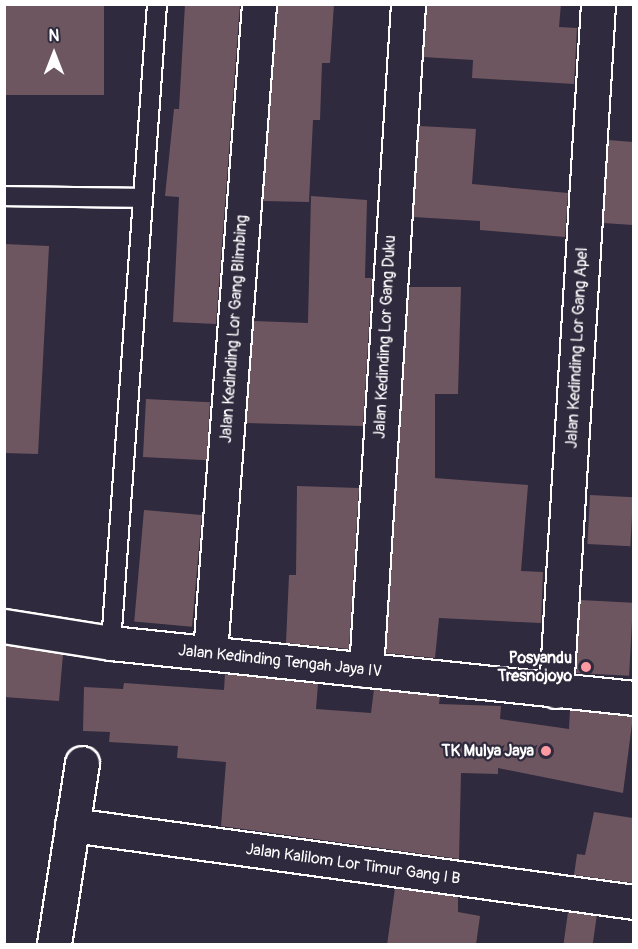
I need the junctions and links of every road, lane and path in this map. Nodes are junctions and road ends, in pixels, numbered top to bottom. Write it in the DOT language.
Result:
graph roads {
  1 [pos="157,4"];
  2 [pos="259,4"];
  3 [pos="408,4"];
  4 [pos="598,4"];
  5 [pos="4,196"];
  6 [pos="142,198"];
  7 [pos="4,626"];
  8 [pos="111,643"];
  9 [pos="210,652"];
  10 [pos="366,670"];
  11 [pos="556,691"];
  12 [pos="633,698"];
  13 [pos="82,763"];
  14 [pos="72,825"];
  15 [pos="633,902"];
  16 [pos="54,945"];
  1 -- 6 [label="lane"];
  2 -- 9 [label="street, Jalan Kedinding Lor Gang Blimbing"];
  3 -- 10 [label="street, Jalan Kedinding Lor Gang Duku"];
  4 -- 11 [label="street, Jalan Kedinding Lor Gang Apel"];
  5 -- 6 [label="lane"];
  6 -- 8 [label="lane"];
  7 -- 8 [label="street, Jalan Kedinding Tengah Jaya IV"];
  8 -- 9 [label="street, Jalan Kedinding Tengah Jaya IV"];
  9 -- 10 [label="street, Jalan Kedinding Tengah Jaya IV"];
  10 -- 11 [label="street, Jalan Kedinding Tengah Jaya IV"];
  11 -- 12 [label="street, Jalan Kedinding Tengah Jaya IV"];
  13 -- 14 [label="street"];
  14 -- 15 [label="street, Jalan Kalilom Lor Timur Gang I B"];
  14 -- 16 [label="street"];
}
